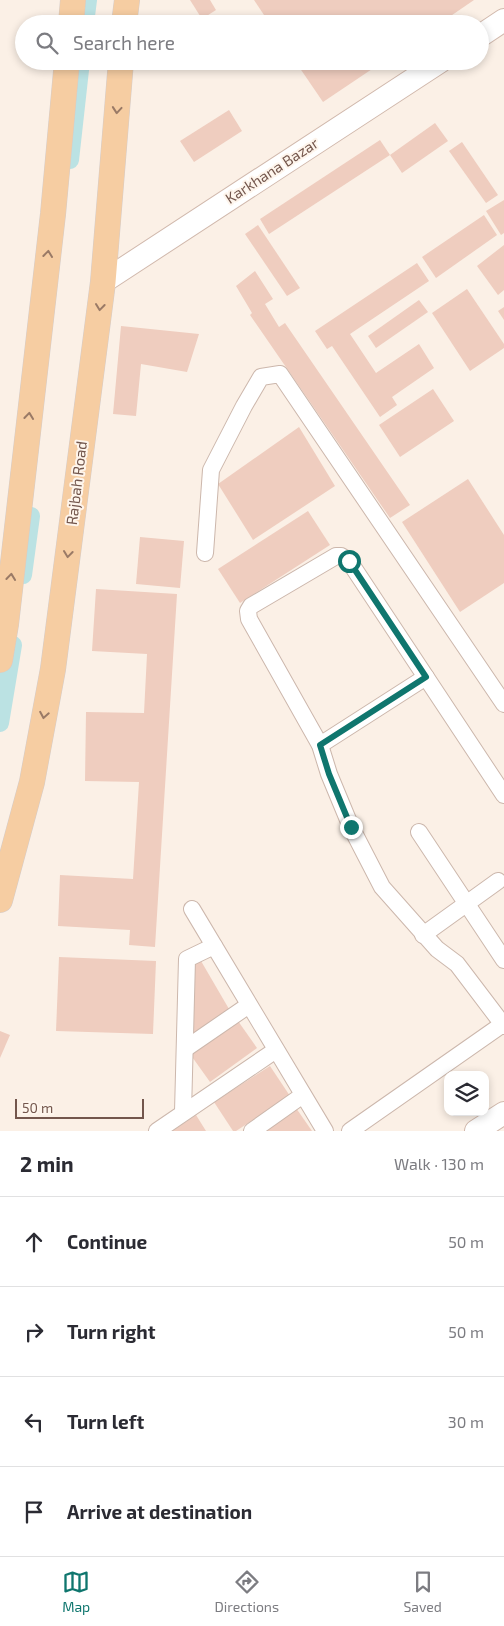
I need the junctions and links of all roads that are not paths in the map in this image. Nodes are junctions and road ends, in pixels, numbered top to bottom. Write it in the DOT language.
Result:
graph roads {
  1 [pos="73,0"];
  2 [pos="127,0"];
  3 [pos="72,15"];
  4 [pos="125,15"];
  5 [pos="504,20"];
  6 [pos="489,30"];
  7 [pos="66,70"];
  8 [pos="120,70"];
  9 [pos="427,70"];
  10 [pos="103,282"];
  11 [pos="205,553"];
  12 [pos="0,660"];
  13 [pos="426,677"];
  14 [pos="504,704"];
  15 [pos="320,745"];
  16 [pos="504,795"];
  17 [pos="419,832"];
  18 [pos="498,881"];
  19 [pos="0,900"];
  20 [pos="466,903"];
  21 [pos="192,909"];
  22 [pos="423,935"];
  23 [pos="214,946"];
  24 [pos="504,960"];
  25 [pos="249,1005"];
  26 [pos="503,1025"];
  27 [pos="185,1049"];
  28 [pos="276,1050"];
  29 [pos="303,1095"];
  30 [pos="183,1112"];
  31 [pos="504,1113"];
  32 [pos="157,1131"];
  33 [pos="252,1131"];
  34 [pos="325,1131"];
  35 [pos="350,1131"];
  36 [pos="476,1131"];
  1 -- 3 [label="main road"];
  2 -- 4 [label="main road"];
  5 -- 6 [label="street"];
  12 -- 7 [label="main road, one-way"];
  8 -- 10 [label="main road, Rajbah Road, one-way"];
  9 -- 10 [label="street, Karkhana Bazar"];
  10 -- 19 [label="main road, Rajbah Road, one-way"];
  11 -- 14 [label="street"];
  13 -- 15 [label="street"];
  13 -- 15 [label="street"];
  13 -- 16 [label="street"];
  15 -- 22 [label="street"];
  17 -- 20 [label="street"];
  18 -- 20 [label="street"];
  20 -- 22 [label="street"];
  20 -- 24 [label="street"];
  21 -- 23 [label="street"];
  22 -- 26 [label="street"];
  23 -- 25 [label="street"];
  23 -- 27 [label="street"];
  25 -- 27 [label="street"];
  25 -- 28 [label="street"];
  26 -- 35 [label="street"];
  27 -- 30 [label="street"];
  28 -- 29 [label="street"];
  28 -- 30 [label="street"];
  29 -- 33 [label="street"];
  29 -- 34 [label="street"];
  30 -- 32 [label="street"];
  31 -- 36 [label="street"];
}
